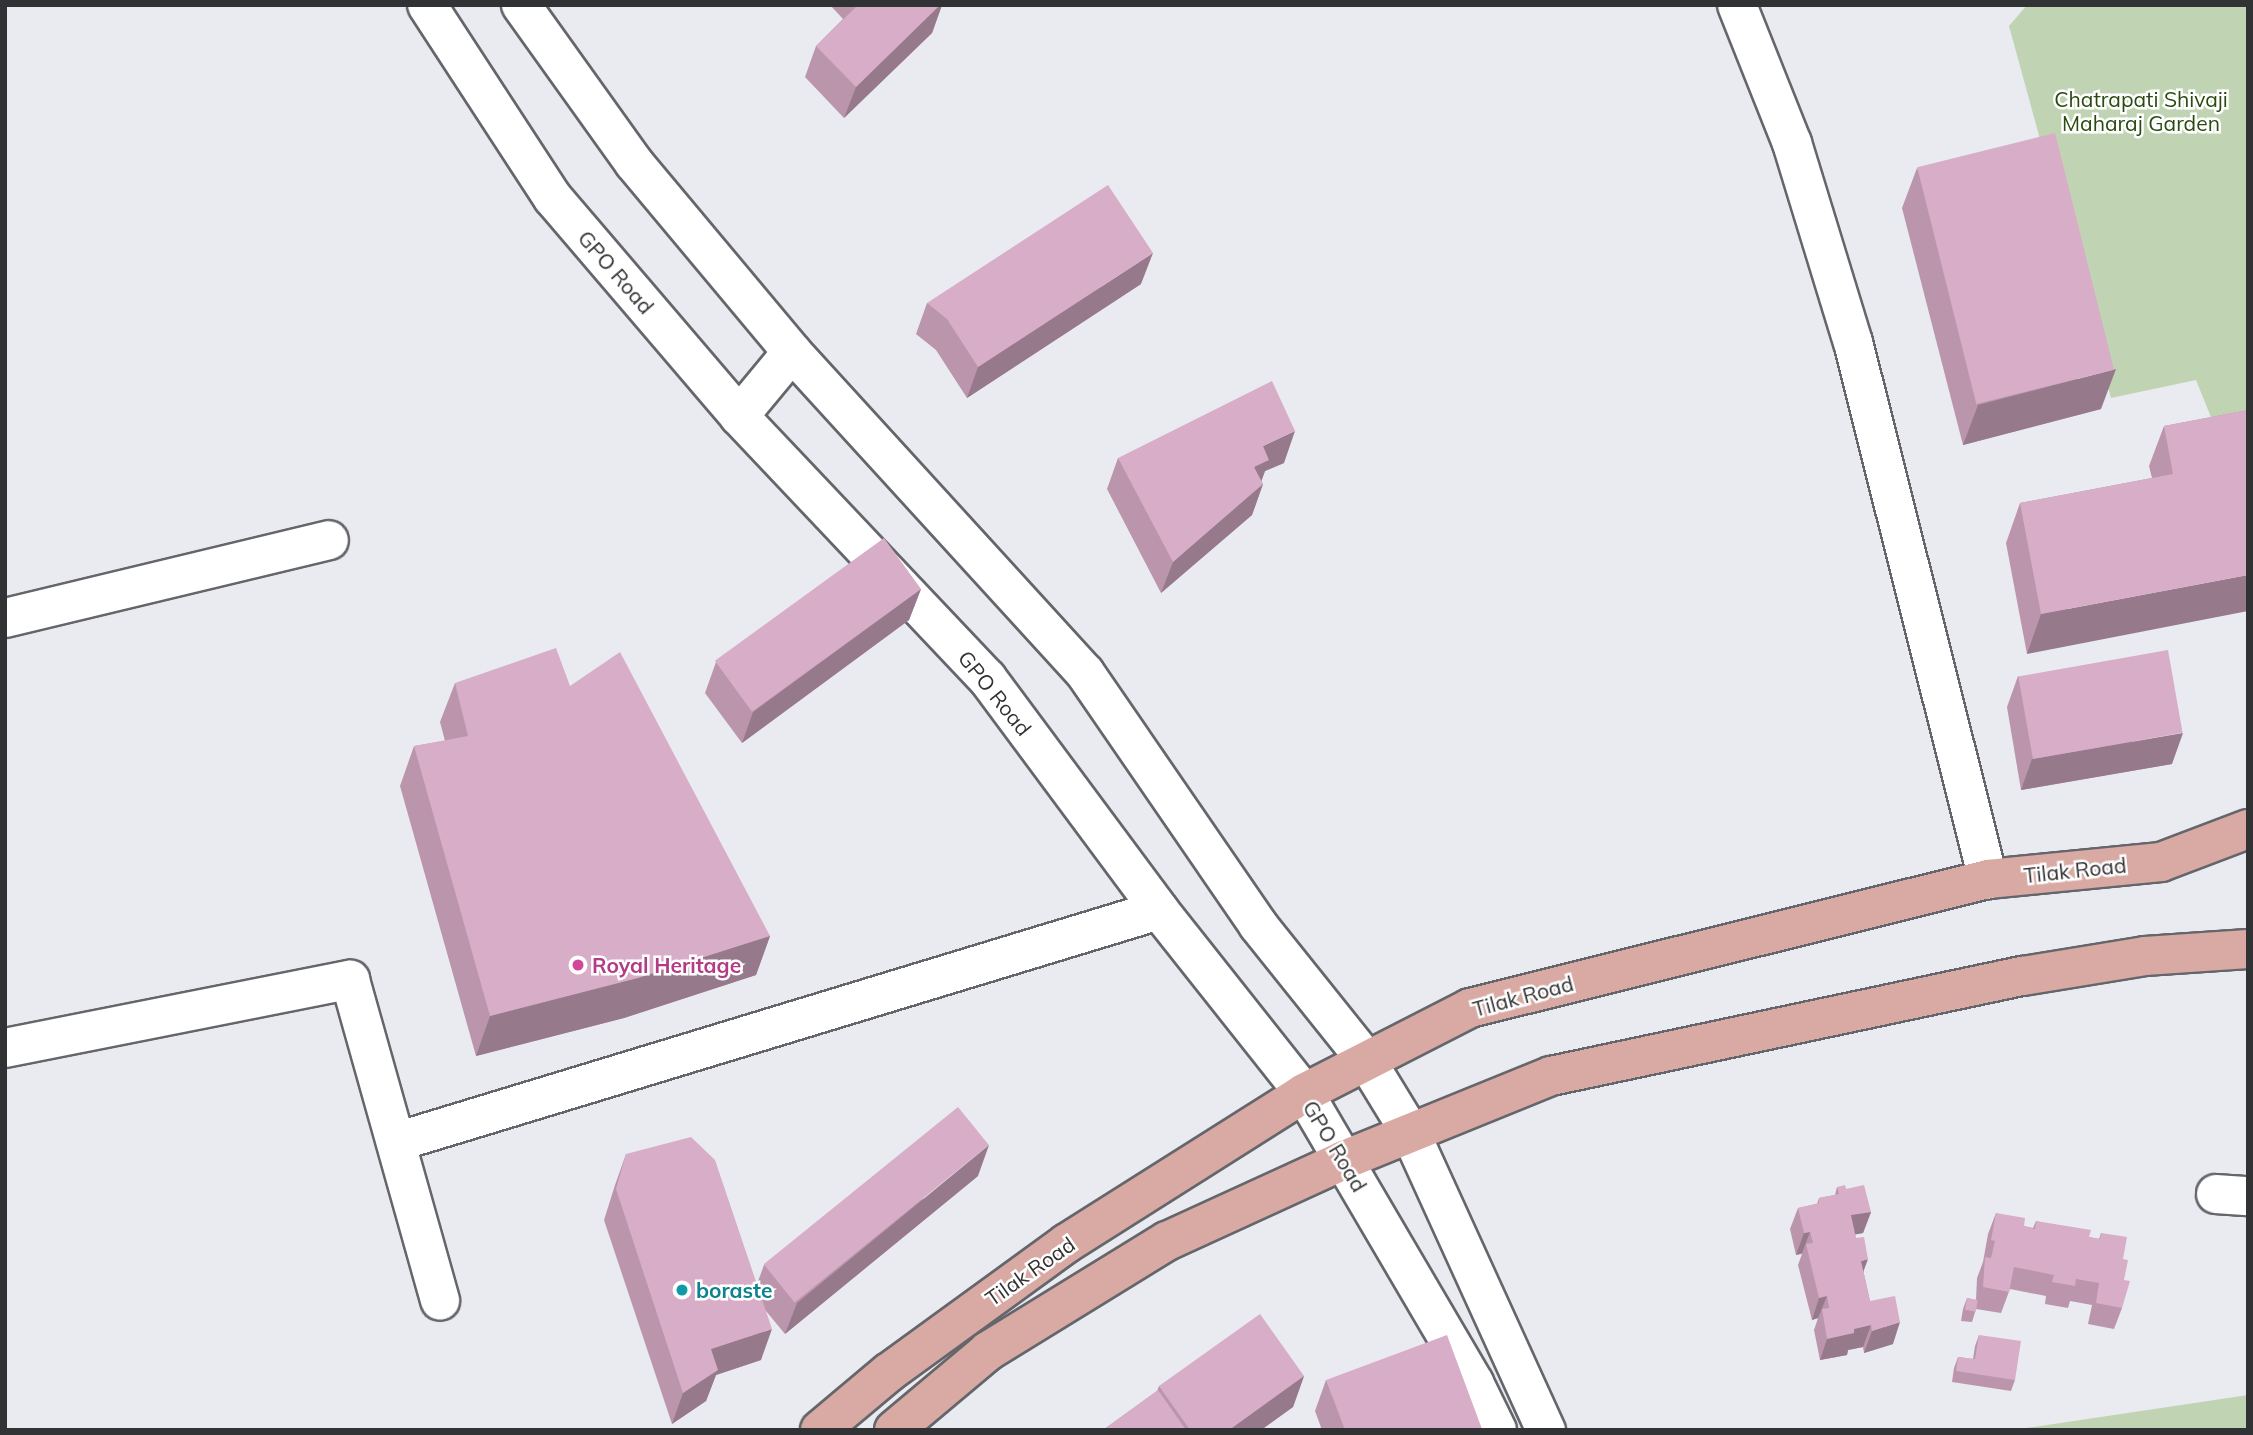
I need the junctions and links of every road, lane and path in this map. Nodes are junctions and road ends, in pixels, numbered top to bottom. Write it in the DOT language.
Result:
graph roads {
  1 [pos="427,5"];
  2 [pos="521,5"];
  3 [pos="1737,5"];
  4 [pos="792,352"];
  5 [pos="739,416"];
  6 [pos="329,540"];
  7 [pos="5,618"];
  8 [pos="2248,829"];
  9 [pos="1988,879"];
  10 [pos="1159,910"];
  11 [pos="2248,949"];
  12 [pos="5,1048"];
  13 [pos="1366,1060"];
  14 [pos="1304,1093"];
  15 [pos="1410,1132"];
  16 [pos="396,1142"];
  17 [pos="1344,1160"];
  18 [pos="440,1301"];
  19 [pos="820,1430"];
  20 [pos="894,1430"];
  21 [pos="1497,1430"];
  22 [pos="1546,1430"];
  1 -- 5 [label="street, GPO Road"];
  2 -- 4 [label="street"];
  3 -- 9 [label="street"];
  4 -- 5 [label="street"];
  4 -- 13 [label="street"];
  5 -- 10 [label="street, GPO Road"];
  6 -- 7 [label="street"];
  8 -- 9 [label="main road, Tilak Road"];
  9 -- 13 [label="main road, Tilak Road"];
  10 -- 14 [label="street, GPO Road"];
  10 -- 16 [label="street"];
  11 -- 15 [label="main road, Tilak Road"];
  12 -- 16 [label="street"];
  13 -- 14 [label="main road, Tilak Road"];
  13 -- 15 [label="street"];
  14 -- 17 [label="street, GPO Road"];
  14 -- 19 [label="main road, Tilak Road"];
  15 -- 17 [label="main road, Tilak Road"];
  15 -- 22 [label="street"];
  16 -- 18 [label="street"];
  17 -- 20 [label="main road, Tilak Road"];
  17 -- 21 [label="street, GPO Road"];
}
